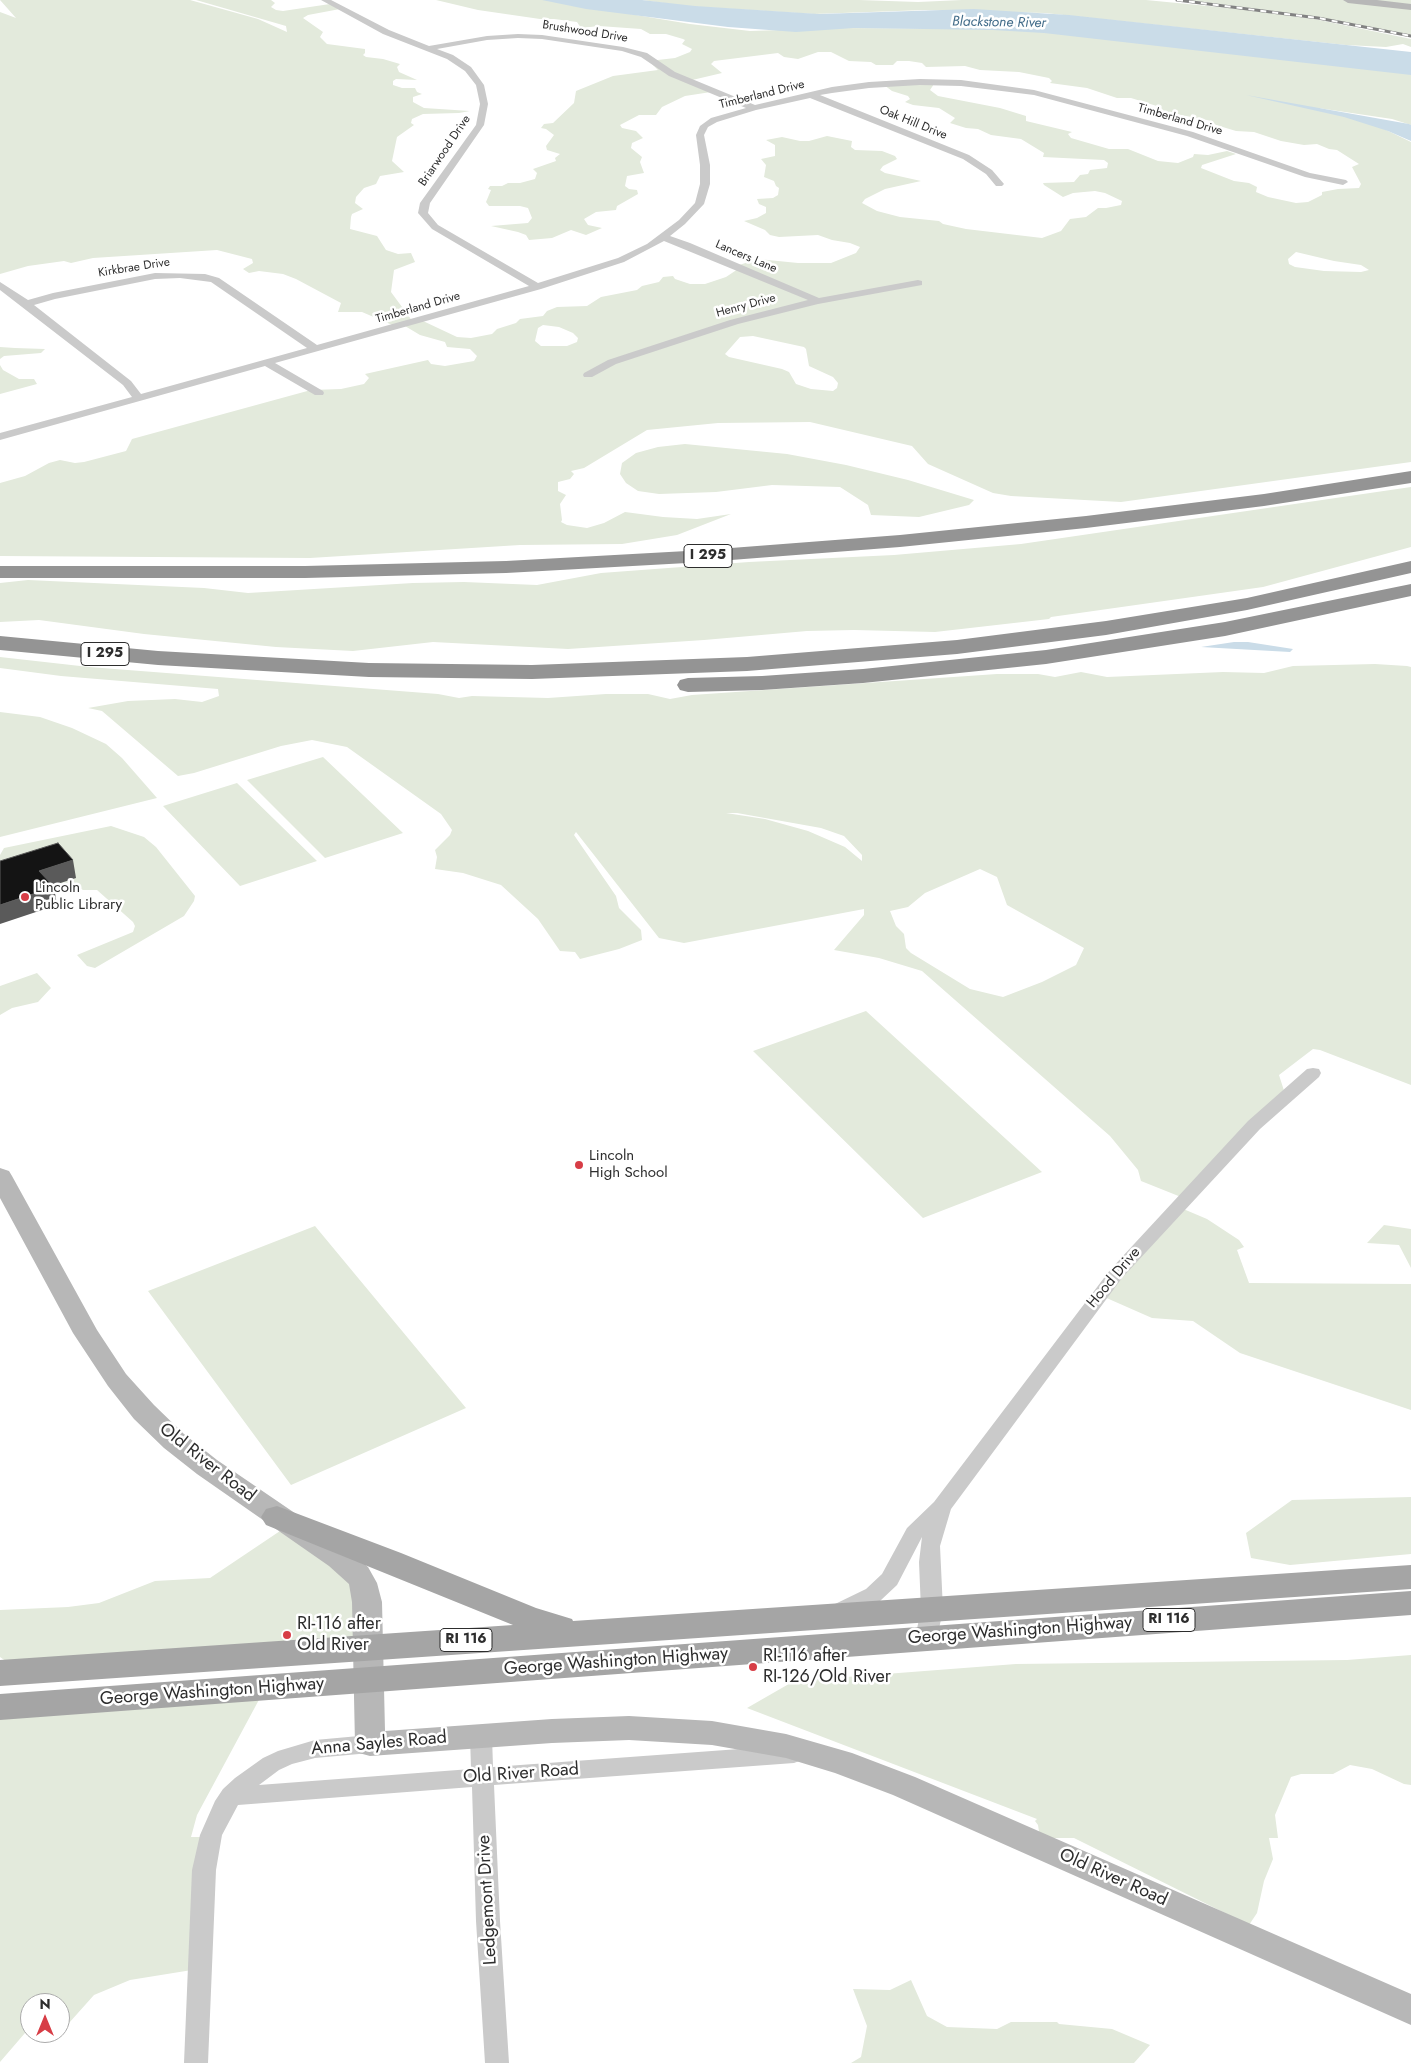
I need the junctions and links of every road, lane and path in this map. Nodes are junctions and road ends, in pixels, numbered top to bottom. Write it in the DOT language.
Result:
graph roads {
  1 [pos="324,0"];
  2 [pos="1348,0"];
  3 [pos="1411,7"];
  4 [pos="430,48"];
  5 [pos="811,95"];
  6 [pos="754,108"];
  7 [pos="1342,182"];
  8 [pos="999,184"];
  9 [pos="663,237"];
  10 [pos="918,283"];
  11 [pos="0,285"];
  12 [pos="537,287"];
  13 [pos="818,301"];
  14 [pos="26,304"];
  15 [pos="316,349"];
  16 [pos="268,363"];
  17 [pos="588,375"];
  18 [pos="319,393"];
  19 [pos="138,398"];
  20 [pos="0,437"];
  21 [pos="1411,477"];
  22 [pos="1411,567"];
  23 [pos="0,572"];
  24 [pos="1411,590"];
  25 [pos="0,643"];
  26 [pos="210,662"];
  27 [pos="1313,1073"];
  28 [pos="0,1176"];
  29 [pos="941,1507"];
  30 [pos="277,1517"];
  31 [pos="1411,1577"];
  32 [pos="1411,1602"];
  33 [pos="814,1618"];
  34 [pos="929,1624"];
  35 [pos="590,1632"];
  36 [pos="368,1647"];
  37 [pos="0,1673"];
  38 [pos="368,1681"];
  39 [pos="0,1707"];
  40 [pos="694,1731"];
  41 [pos="481,1736"];
  42 [pos="370,1744"];
  43 [pos="812,1753"];
  44 [pos="483,1777"];
  45 [pos="231,1796"];
  46 [pos="1411,2010"];
  47 [pos="196,2063"];
  48 [pos="497,2063"];
  1 -- 4 [label="street, Briarwood Drive"];
  2 -- 3 [label="main road"];
  4 -- 6 [label="street, Brushwood Drive"];
  4 -- 12 [label="street, Briarwood Drive"];
  5 -- 6 [label="street, Timberland Drive"];
  5 -- 7 [label="street, Timberland Drive"];
  5 -- 8 [label="street, Oak Hill Drive"];
  6 -- 9 [label="street, Timberland Drive"];
  9 -- 12 [label="street, Timberland Drive"];
  9 -- 13 [label="street, Lancers Lane"];
  10 -- 13 [label="street, Henry Drive"];
  11 -- 14 [label="street"];
  12 -- 15 [label="street, Timberland Drive"];
  13 -- 17 [label="street, Henry Drive"];
  14 -- 15 [label="street, Kirkbrae Drive"];
  14 -- 19 [label="street"];
  15 -- 16 [label="street, Timberland Drive"];
  16 -- 18 [label="street"];
  16 -- 19 [label="street, Timberland Drive"];
  19 -- 20 [label="street"];
  21 -- 23 [label="highway, I 295"];
  22 -- 26 [label="highway, I 295"];
  24 -- 26 [label="highway"];
  25 -- 26 [label="highway, I 295"];
  27 -- 29 [label="street, Hood Drive"];
  28 -- 30 [label="main road, Old River Road"];
  29 -- 33 [label="street, Hood Drive"];
  29 -- 34 [label="street, Hood Drive"];
  30 -- 35 [label="main road"];
  30 -- 36 [label="main road, Old River Road"];
  31 -- 34 [label="main road, George Washington Highway / RI 116"];
  32 -- 34 [label="main road, George Washington Highway / RI 116"];
  33 -- 34 [label="main road, George Washington Highway / RI 116"];
  33 -- 35 [label="main road, George Washington Highway / RI 116"];
  34 -- 38 [label="main road, George Washington Highway / RI 116"];
  35 -- 36 [label="main road, George Washington Highway / RI 116"];
  36 -- 37 [label="main road, George Washington Highway / RI 116"];
  36 -- 38 [label="main road, Old River Road"];
  38 -- 39 [label="main road, George Washington Highway / RI 116"];
  38 -- 42 [label="main road, Old River Road"];
  40 -- 41 [label="main road, Anna Sayles Road"];
  40 -- 43 [label="main road, Old River Road"];
  41 -- 42 [label="main road, Anna Sayles Road"];
  41 -- 44 [label="street, Ledgemont Drive"];
  42 -- 45 [label="street, Anna Sayles Road"];
  43 -- 44 [label="street, Old River Road"];
  43 -- 46 [label="main road, Old River Road"];
  44 -- 45 [label="street, Old River Road"];
  44 -- 48 [label="street, Ledgemont Drive"];
  45 -- 47 [label="street, Anna Sayles Road"];
}
